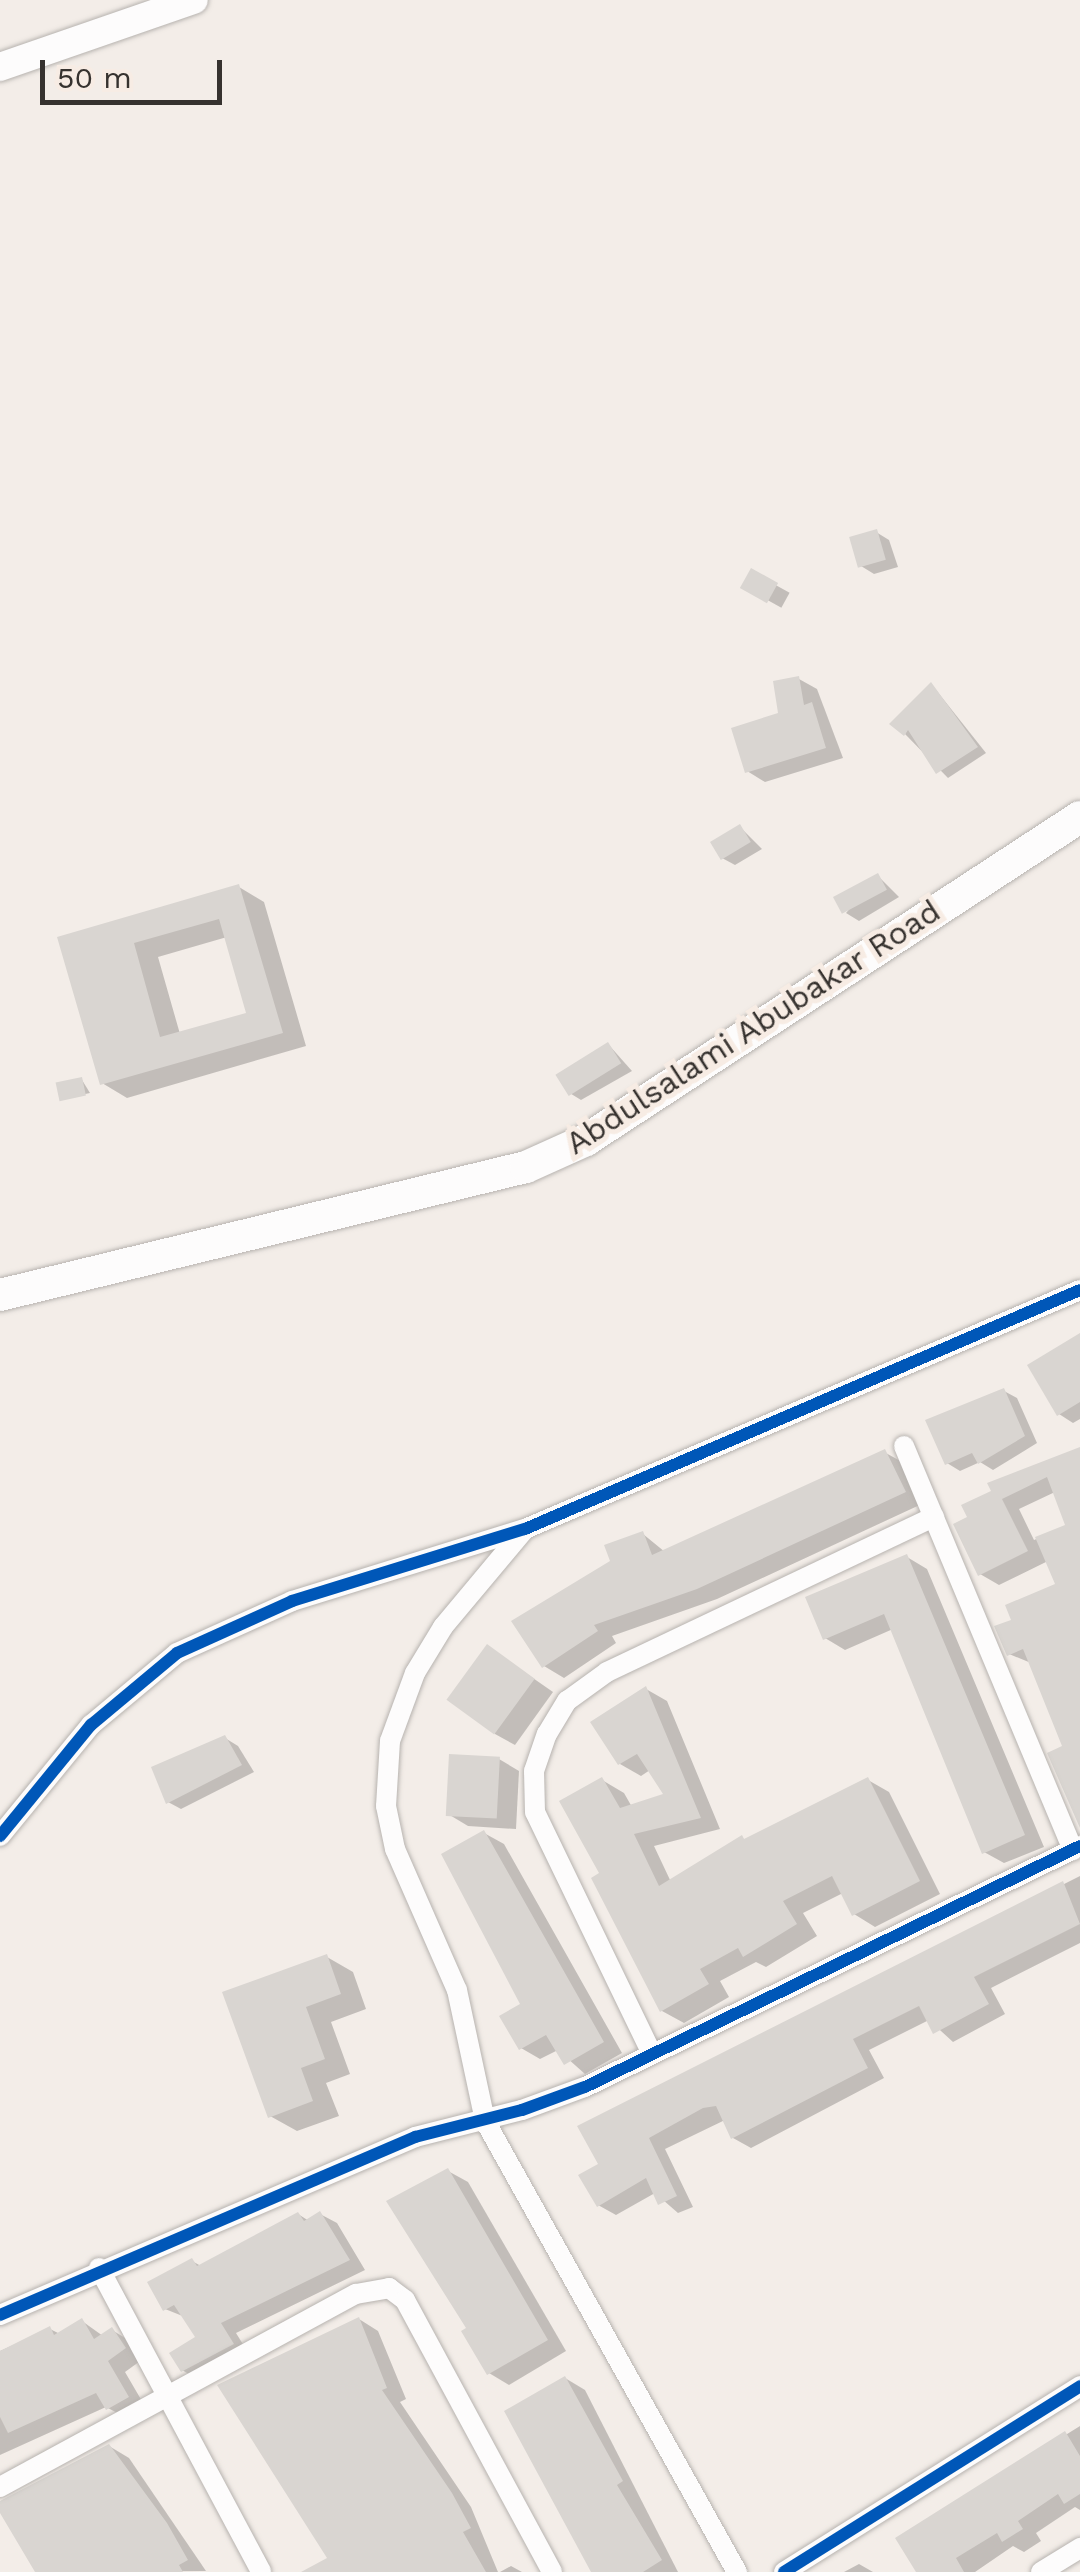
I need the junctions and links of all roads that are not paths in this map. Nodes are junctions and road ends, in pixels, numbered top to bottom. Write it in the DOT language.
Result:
graph roads {
  1 [pos="194,0"];
  2 [pos="0,67"];
  3 [pos="1080,817"];
  4 [pos="1080,1290"];
  5 [pos="0,1295"];
  6 [pos="904,1446"];
  7 [pos="934,1517"];
  8 [pos="525,1529"];
  9 [pos="0,1836"];
  10 [pos="1076,1848"];
  11 [pos="652,2054"];
  12 [pos="485,2120"];
  13 [pos="99,2268"];
  14 [pos="0,2315"];
  15 [pos="1080,2386"];
  16 [pos="164,2400"];
  17 [pos="0,2487"];
  18 [pos="1080,2548"];
  19 [pos="261,2572"];
  20 [pos="552,2572"];
  21 [pos="737,2572"];
  22 [pos="784,2572"];
  23 [pos="1041,2572"];
  1 -- 2 [label="street"];
  3 -- 5 [label="main road, Abdulsalami Abubakar Road"];
  4 -- 8 [label="street"];
  6 -- 7 [label="street"];
  7 -- 10 [label="street"];
  7 -- 11 [label="street"];
  8 -- 9 [label="street"];
  8 -- 12 [label="street"];
  10 -- 11 [label="street"];
  11 -- 12 [label="street"];
  12 -- 13 [label="street"];
  12 -- 21 [label="street"];
  13 -- 14 [label="street"];
  13 -- 16 [label="street"];
  15 -- 22 [label="street"];
  16 -- 17 [label="street"];
  16 -- 19 [label="street"];
  16 -- 20 [label="street"];
  18 -- 23 [label="street"];
}
